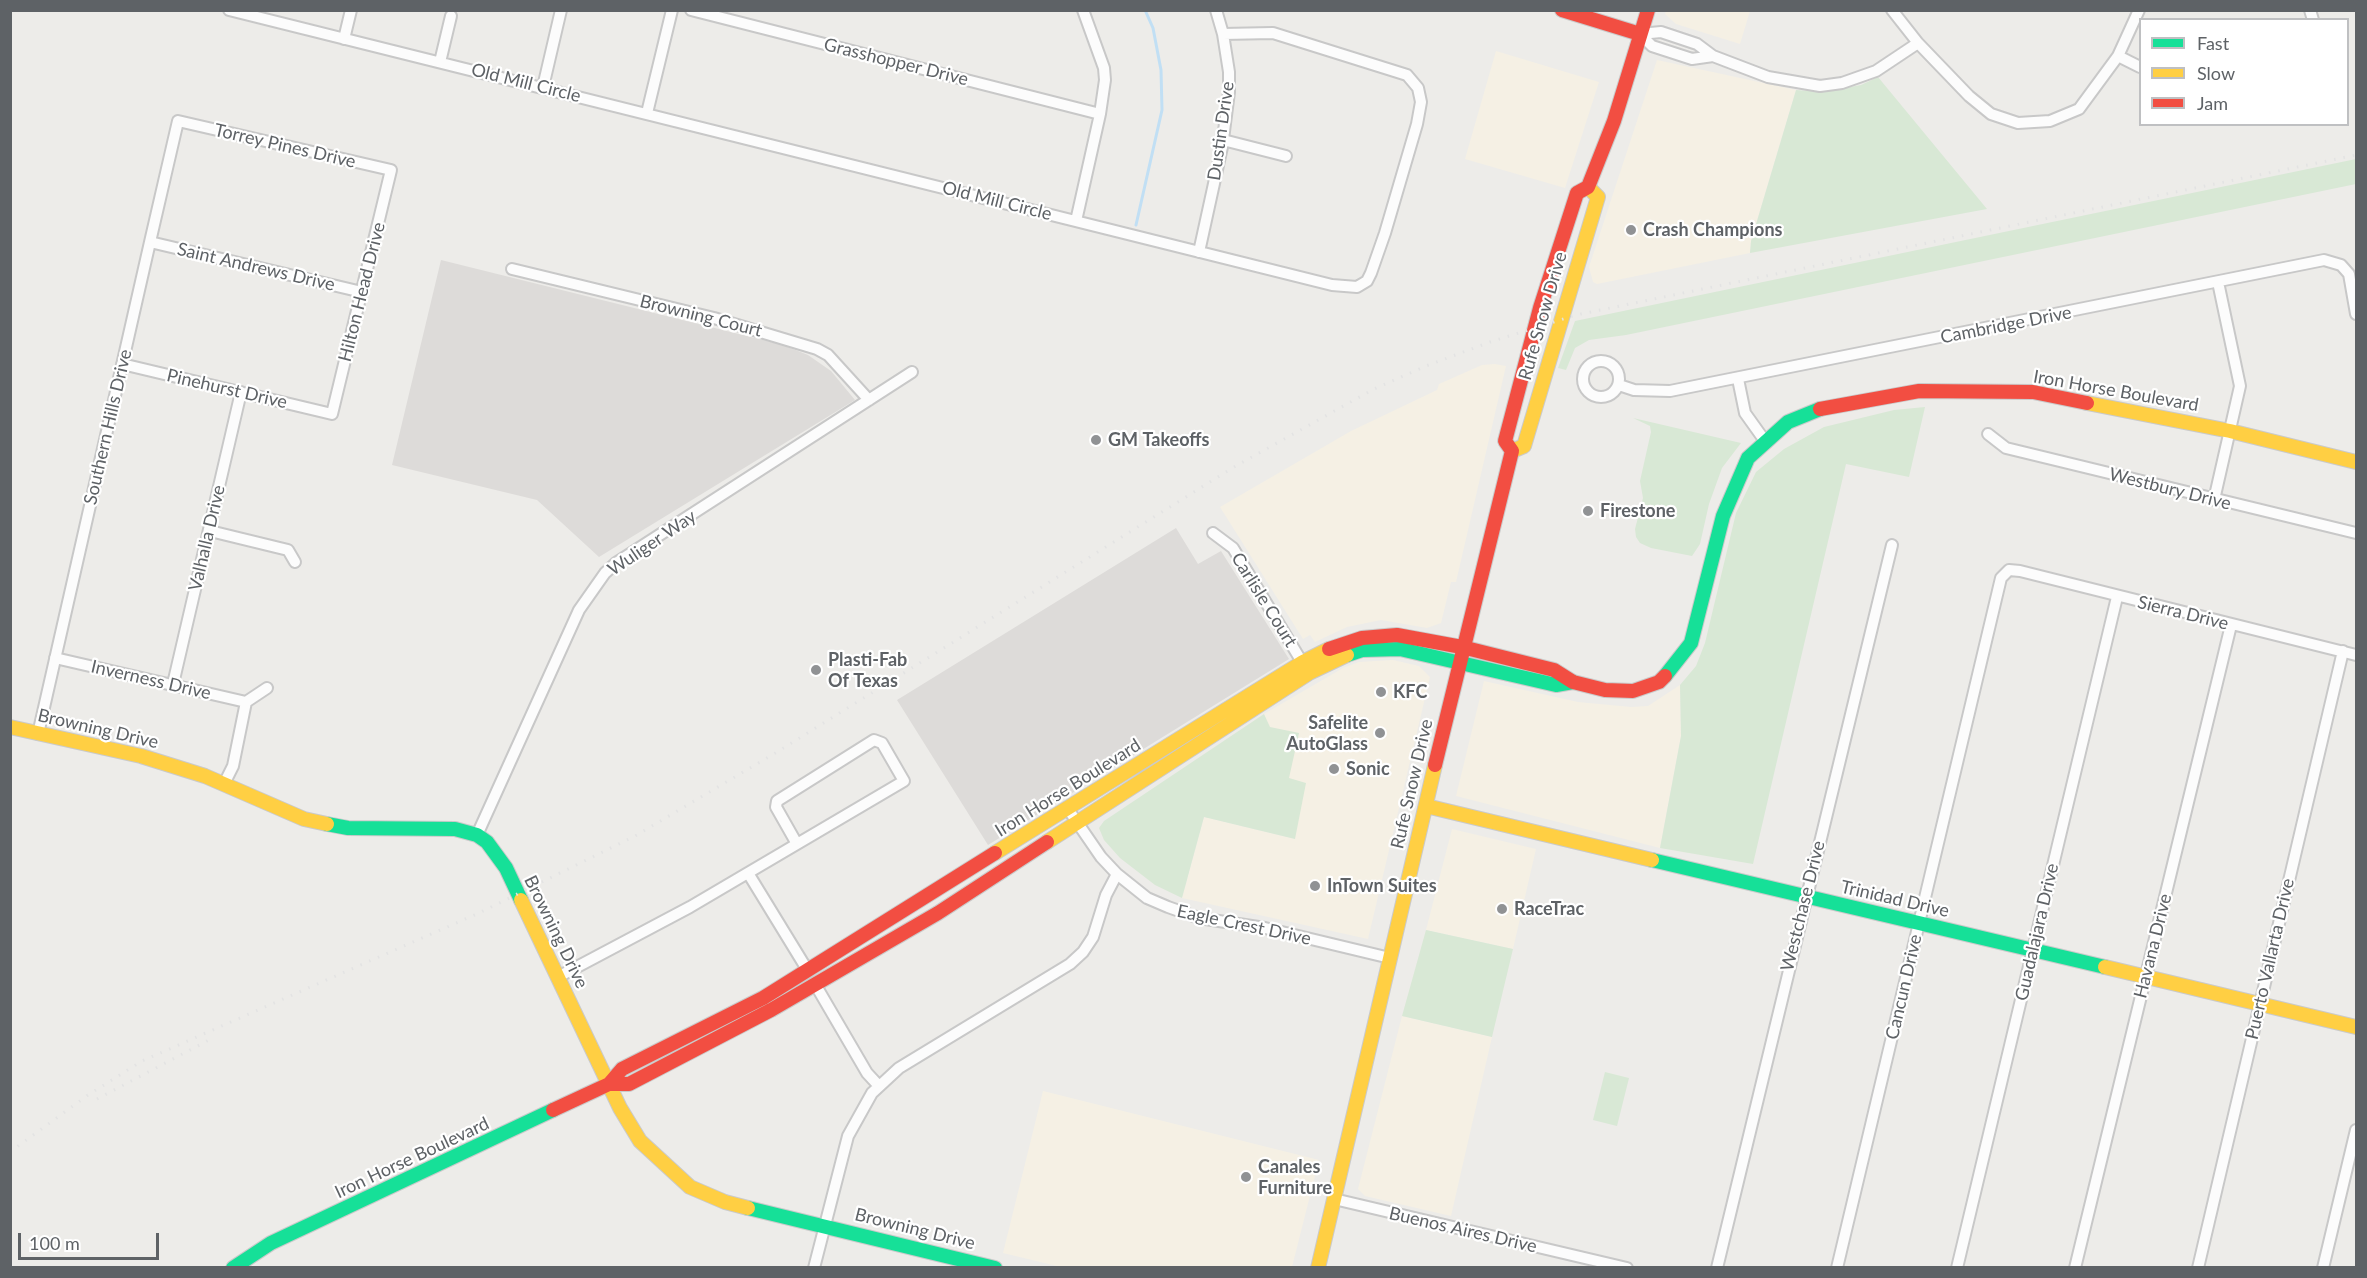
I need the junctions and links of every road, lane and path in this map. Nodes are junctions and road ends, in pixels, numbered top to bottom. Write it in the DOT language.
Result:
graph roads {
  1 [pos="351,10"];
  2 [pos="561,10"];
  3 [pos="672,10"];
  4 [pos="691,10"];
  5 [pos="1083,10"];
  6 [pos="1216,10"];
  7 [pos="1562,10"];
  8 [pos="1648,10"];
  9 [pos="1892,10"];
  10 [pos="2139,10"];
  11 [pos="235,11"];
  12 [pos="451,16"];
  13 [pos="1223,34"];
  14 [pos="1640,34"];
  15 [pos="344,39"];
  16 [pos="1918,42"];
  17 [pos="1713,56"];
  18 [pos="2118,56"];
  19 [pos="440,62"];
  20 [pos="2139,66"];
  21 [pos="543,87"];
  22 [pos="647,112"];
  23 [pos="1100,114"];
  24 [pos="178,121"];
  25 [pos="1223,141"];
  26 [pos="1286,156"];
  27 [pos="391,170"];
  28 [pos="1588,187"];
  29 [pos="1076,221"];
  30 [pos="150,242"];
  31 [pos="1199,252"];
  32 [pos="512,269"];
  33 [pos="2218,282"];
  34 [pos="362,292"];
  35 [pos="2356,314"];
  36 [pos="122,364"];
  37 [pos="912,372"];
  38 [pos="1738,379"];
  39 [pos="1619,385"];
  40 [pos="241,392"];
  41 [pos="869,400"];
  42 [pos="332,414"];
  43 [pos="2230,430"];
  44 [pos="1988,434"];
  45 [pos="1765,441"];
  46 [pos="1512,451"];
  47 [pos="2356,462"];
  48 [pos="2214,500"];
  49 [pos="210,531"];
  50 [pos="1213,533"];
  51 [pos="2356,533"];
  52 [pos="1892,545"];
  53 [pos="295,562"];
  54 [pos="2009,570"];
  55 [pos="2117,597"];
  56 [pos="2231,625"];
  57 [pos="1462,647"];
  58 [pos="2343,651"];
  59 [pos="2356,655"];
  60 [pos="55,658"];
  61 [pos="1459,662"];
  62 [pos="1306,667"];
  63 [pos="1573,682"];
  64 [pos="173,684"];
  65 [pos="267,688"];
  66 [pos="246,702"];
  67 [pos="10,728"];
  68 [pos="38,734"];
  69 [pos="224,784"];
  70 [pos="1426,806"];
  71 [pos="1068,809"];
  72 [pos="1078,822"];
  73 [pos="477,835"];
  74 [pos="797,844"];
  75 [pos="747,873"];
  76 [pos="1117,874"];
  77 [pos="1805,896"];
  78 [pos="1919,923"];
  79 [pos="2033,950"];
  80 [pos="1390,958"];
  81 [pos="808,971"];
  82 [pos="558,977"];
  83 [pos="2145,977"];
  84 [pos="815,984"];
  85 [pos="2260,1004"];
  86 [pos="2356,1027"];
  87 [pos="609,1084"];
  88 [pos="879,1086"];
  89 [pos="2356,1130"];
  90 [pos="1334,1199"];
  91 [pos="825,1225"];
  92 [pos="233,1268"];
  93 [pos="814,1268"];
  94 [pos="994,1268"];
  95 [pos="1318,1268"];
  96 [pos="1627,1268"];
  97 [pos="1717,1268"];
  98 [pos="1837,1268"];
  99 [pos="1957,1268"];
  100 [pos="2075,1268"];
  101 [pos="2198,1268"];
  102 [pos="2323,1268"];
  1 -- 15 [label="street"];
  2 -- 21 [label="street"];
  3 -- 22 [label="street"];
  4 -- 23 [label="street, Grasshopper Drive"];
  5 -- 23 [label="street"];
  6 -- 13 [label="street, Dustin Drive"];
  7 -- 14 [label="street"];
  8 -- 14 [label="street, Rufe Snow Drive"];
  9 -- 16 [label="street"];
  10 -- 18 [label="street"];
  11 -- 15 [label="street, Old Mill Circle"];
  12 -- 19 [label="street"];
  13 -- 25 [label="street, Dustin Drive"];
  13 -- 31 [label="street, Old Mill Circle"];
  14 -- 17 [label="street"];
  14 -- 17 [label="street"];
  14 -- 28 [label="street, Rufe Snow Drive"];
  15 -- 19 [label="street, Old Mill Circle"];
  16 -- 17 [label="street"];
  16 -- 18 [label="street"];
  18 -- 20 [label="street"];
  19 -- 21 [label="street, Old Mill Circle"];
  21 -- 22 [label="street, Old Mill Circle"];
  22 -- 29 [label="street, Old Mill Circle"];
  23 -- 29 [label="street"];
  24 -- 27 [label="street, Torrey Pines Drive"];
  24 -- 30 [label="street, Southern Hills Drive"];
  25 -- 26 [label="street"];
  25 -- 31 [label="street, Dustin Drive"];
  27 -- 34 [label="street, Hilton Head Drive"];
  28 -- 46 [label="street, Rufe Snow Drive"];
  28 -- 46 [label="street, Rufe Snow Drive"];
  29 -- 31 [label="street, Old Mill Circle"];
  30 -- 34 [label="street, Saint Andrews Drive"];
  30 -- 36 [label="street, Southern Hills Drive"];
  32 -- 41 [label="street, Browning Court"];
  33 -- 35 [label="street, Cambridge Drive"];
  33 -- 38 [label="street, Cambridge Drive"];
  33 -- 43 [label="street"];
  34 -- 42 [label="street, Hilton Head Drive"];
  36 -- 40 [label="street, Pinehurst Drive"];
  36 -- 60 [label="street, Southern Hills Drive"];
  37 -- 41 [label="street, Wuliger Way"];
  38 -- 39 [label="street, Cambridge Drive"];
  38 -- 45 [label="street"];
  40 -- 42 [label="street, Pinehurst Drive"];
  40 -- 49 [label="street, Valhalla Drive"];
  41 -- 73 [label="street, Wuliger Way"];
  43 -- 45 [label="street, Iron Horse Boulevard"];
  43 -- 47 [label="street, Iron Horse Boulevard"];
  43 -- 48 [label="street"];
  44 -- 48 [label="street, Westbury Drive"];
  45 -- 63 [label="street, Iron Horse Boulevard"];
  46 -- 57 [label="street, Rufe Snow Drive"];
  48 -- 51 [label="street, Westbury Drive"];
  49 -- 53 [label="street"];
  49 -- 64 [label="street, Valhalla Drive"];
  50 -- 62 [label="street, Carlisle Court"];
  52 -- 77 [label="street, Westchase Drive"];
  54 -- 55 [label="street, Sierra Drive"];
  54 -- 78 [label="street, Cancun Drive"];
  55 -- 56 [label="street, Sierra Drive"];
  55 -- 79 [label="street, Guadalajara Drive"];
  56 -- 58 [label="street, Sierra Drive"];
  56 -- 83 [label="street, Havana Drive"];
  57 -- 61 [label="street, Rufe Snow Drive"];
  57 -- 62 [label="street, Iron Horse Boulevard"];
  57 -- 63 [label="street, Iron Horse Boulevard"];
  58 -- 59 [label="street, Sierra Drive"];
  58 -- 85 [label="street, Puerto Vallarta Drive"];
  60 -- 64 [label="street, Inverness Drive"];
  60 -- 68 [label="street, Southern Hills Drive"];
  61 -- 62 [label="street, Iron Horse Boulevard"];
  61 -- 63 [label="street, Iron Horse Boulevard"];
  61 -- 70 [label="street, Rufe Snow Drive"];
  62 -- 71 [label="street, Iron Horse Boulevard"];
  62 -- 72 [label="street, Iron Horse Boulevard"];
  64 -- 66 [label="street, Inverness Drive"];
  65 -- 66 [label="street"];
  66 -- 69 [label="street"];
  67 -- 68 [label="street, Browning Drive"];
  68 -- 69 [label="street, Browning Drive"];
  69 -- 73 [label="street, Browning Drive"];
  70 -- 77 [label="street, Trinidad Drive"];
  70 -- 80 [label="street, Rufe Snow Drive"];
  71 -- 72 [label="street, Eagle Crest Drive"];
  71 -- 81 [label="street, Iron Horse Boulevard"];
  72 -- 76 [label="street, Eagle Crest Drive"];
  72 -- 84 [label="street, Iron Horse Boulevard"];
  73 -- 82 [label="street, Browning Drive"];
  74 -- 74 [label="street"];
  74 -- 75 [label="street"];
  75 -- 81 [label="street"];
  75 -- 82 [label="street"];
  76 -- 80 [label="street, Eagle Crest Drive"];
  76 -- 88 [label="street"];
  77 -- 78 [label="street, Trinidad Drive"];
  77 -- 97 [label="street, Westchase Drive"];
  78 -- 79 [label="street, Trinidad Drive"];
  78 -- 98 [label="street, Cancun Drive"];
  79 -- 83 [label="street, Trinidad Drive"];
  79 -- 99 [label="street, Guadalajara Drive"];
  80 -- 90 [label="street, Rufe Snow Drive"];
  81 -- 84 [label="street"];
  81 -- 87 [label="street, Iron Horse Boulevard"];
  82 -- 87 [label="street, Browning Drive"];
  83 -- 85 [label="street, Trinidad Drive"];
  83 -- 100 [label="street, Havana Drive"];
  84 -- 87 [label="street, Iron Horse Boulevard"];
  84 -- 88 [label="street"];
  85 -- 86 [label="street, Trinidad Drive"];
  85 -- 101 [label="street, Puerto Vallarta Drive"];
  87 -- 91 [label="street, Browning Drive"];
  87 -- 92 [label="street, Iron Horse Boulevard"];
  88 -- 91 [label="street"];
  89 -- 102 [label="street"];
  90 -- 95 [label="street, Rufe Snow Drive"];
  90 -- 96 [label="street, Buenos Aires Drive"];
  91 -- 93 [label="street"];
  91 -- 94 [label="street, Browning Drive"];
}
